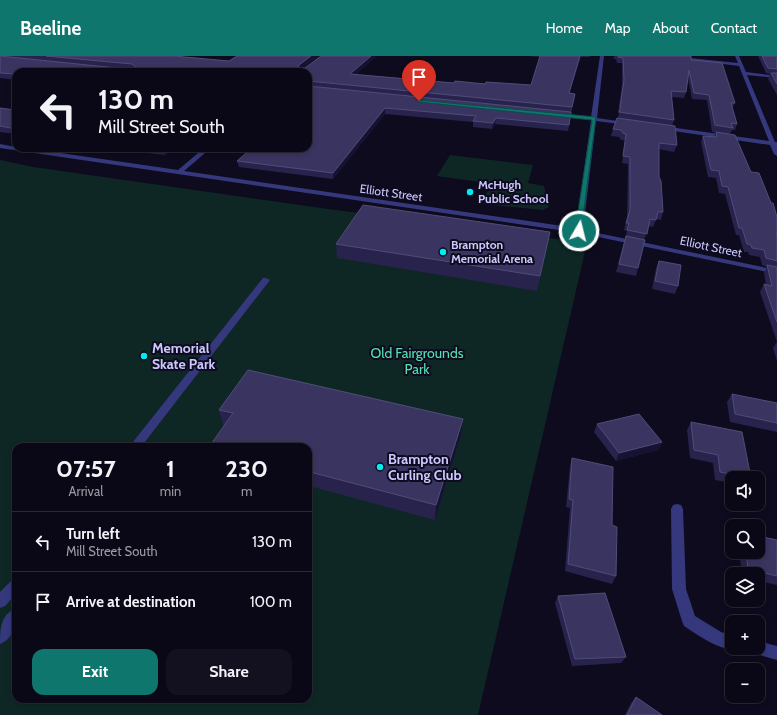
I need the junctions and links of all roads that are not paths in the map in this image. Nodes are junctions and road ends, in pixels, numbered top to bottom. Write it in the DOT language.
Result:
graph roads {
  1 [pos="602,56"];
  2 [pos="660,56"];
  3 [pos="737,56"];
  4 [pos="740,65"];
  5 [pos="743,73"];
  6 [pos="777,77"];
  7 [pos="555,114"];
  8 [pos="594,118"];
  9 [pos="633,124"];
  10 [pos="656,127"];
  11 [pos="775,144"];
  12 [pos="0,146"];
  13 [pos="12,148"];
  14 [pos="40,152"];
  15 [pos="203,152"];
  16 [pos="777,154"];
  17 [pos="178,173"];
  18 [pos="579,231"];
  19 [pos="777,272"];
  20 [pos="266,280"];
  21 [pos="138,443"];
  22 [pos="677,509"];
  23 [pos="12,590"];
  24 [pos="0,601"];
  25 [pos="12,620"];
  26 [pos="0,637"];
  27 [pos="725,640"];
  28 [pos="765,649"];
  29 [pos="777,652"];
  1 -- 8 [label="street"];
  2 -- 4 [label="street"];
  3 -- 4 [label="street"];
  4 -- 5 [label="street"];
  5 -- 6 [label="street"];
  5 -- 11 [label="street"];
  7 -- 8 [label="street"];
  8 -- 9 [label="street"];
  8 -- 18 [label="street"];
  10 -- 11 [label="street"];
  11 -- 16 [label="street"];
  12 -- 13 [label="street, Elliott Street"];
  14 -- 17 [label="street, Elliott Street"];
  15 -- 17 [label="street"];
  17 -- 18 [label="street, Elliott Street"];
  18 -- 19 [label="street, Elliott Street"];
  20 -- 21 [label="street"];
  22 -- 27 [label="street"];
  23 -- 24 [label="street"];
  25 -- 26 [label="street"];
  28 -- 29 [label="street"];
}
